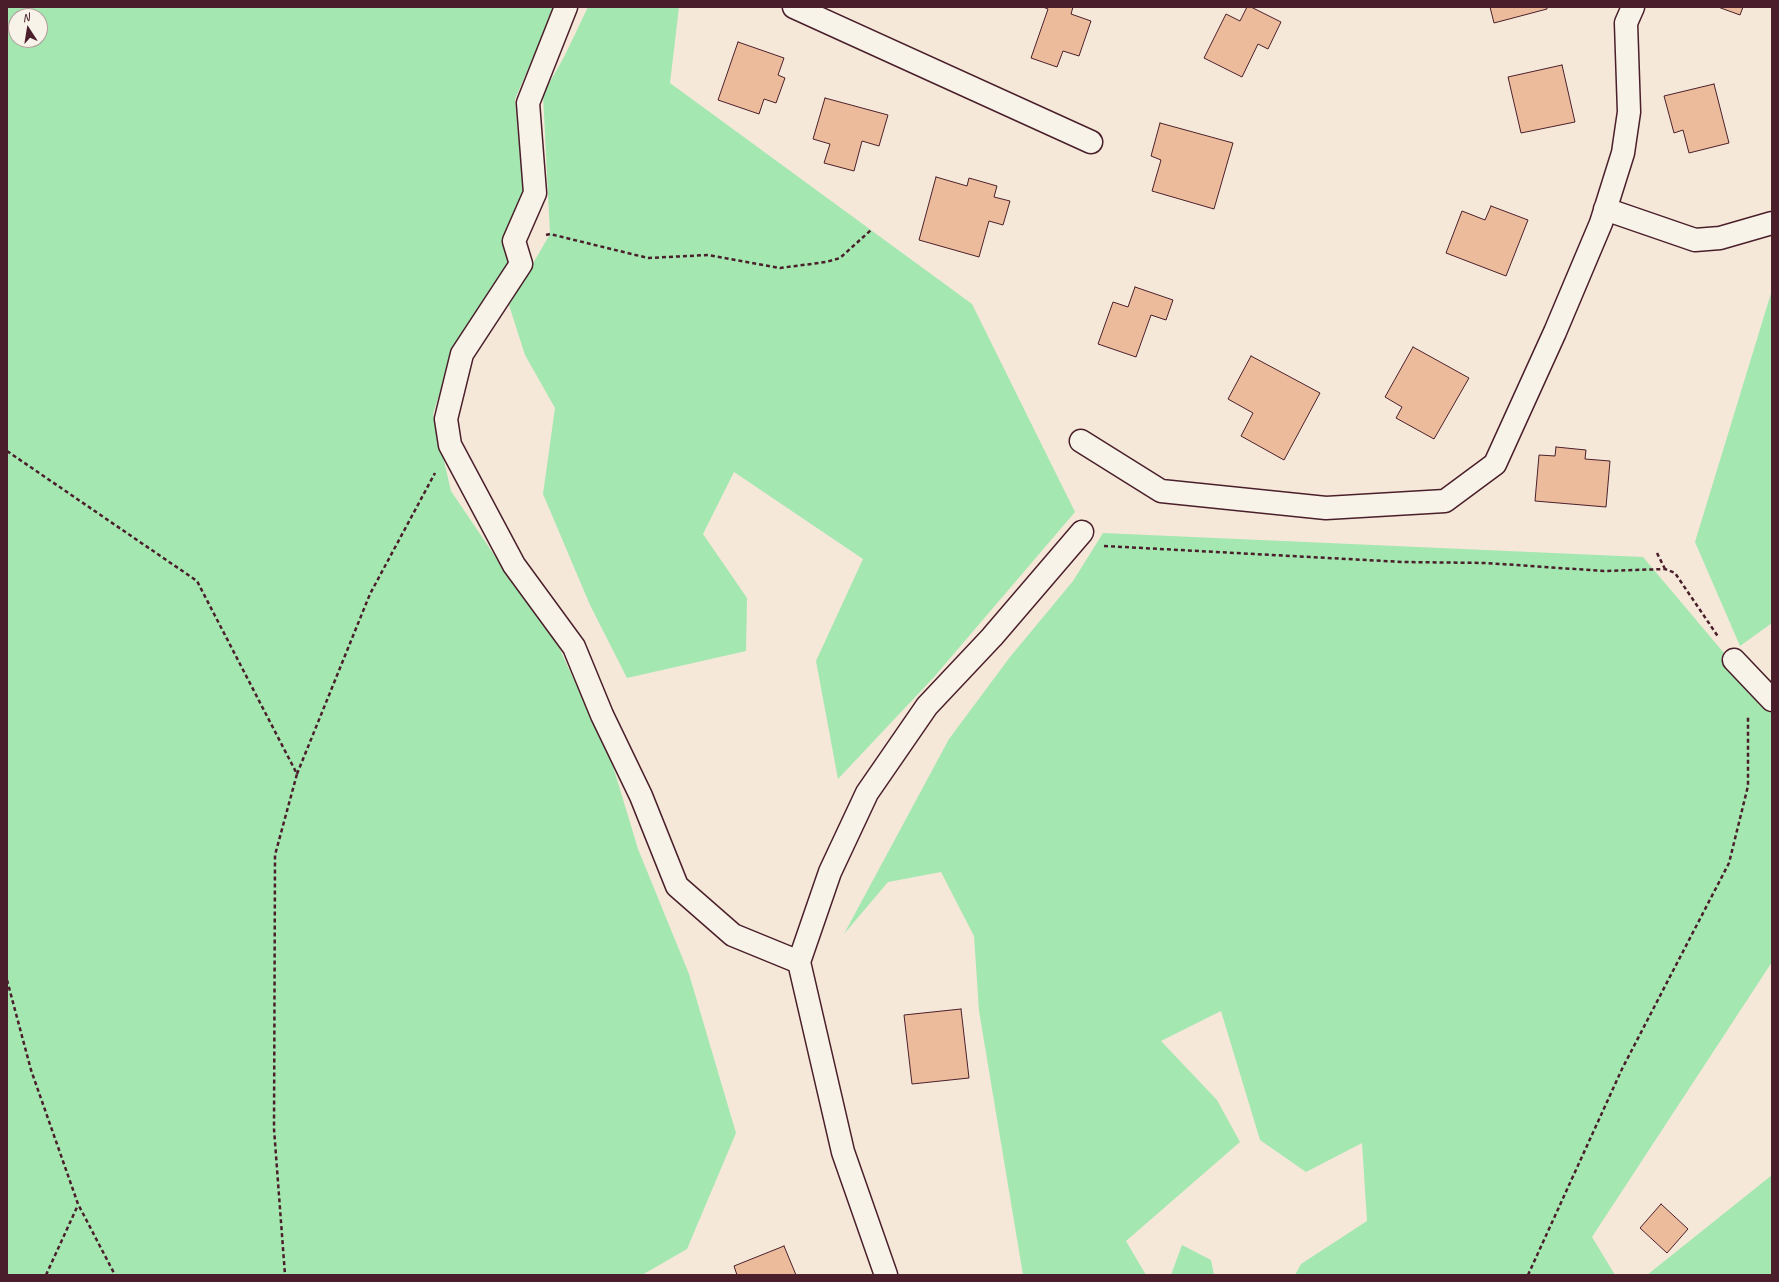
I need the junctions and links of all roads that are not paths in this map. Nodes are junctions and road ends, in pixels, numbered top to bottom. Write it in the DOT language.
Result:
graph roads {
  1 [pos="566,7"];
  2 [pos="794,7"];
  3 [pos="1633,7"];
  4 [pos="1091,142"];
  5 [pos="1605,209"];
  6 [pos="1772,224"];
  7 [pos="1081,441"];
  8 [pos="1076,538"];
  9 [pos="1734,660"];
  10 [pos="1772,700"];
  11 [pos="799,962"];
  12 [pos="886,1275"];
  1 -- 11 [label="street"];
  2 -- 4 [label="street"];
  3 -- 5 [label="street"];
  5 -- 6 [label="street"];
  5 -- 7 [label="street"];
  8 -- 11 [label="street"];
  9 -- 10 [label="street"];
  11 -- 12 [label="street"];
}
